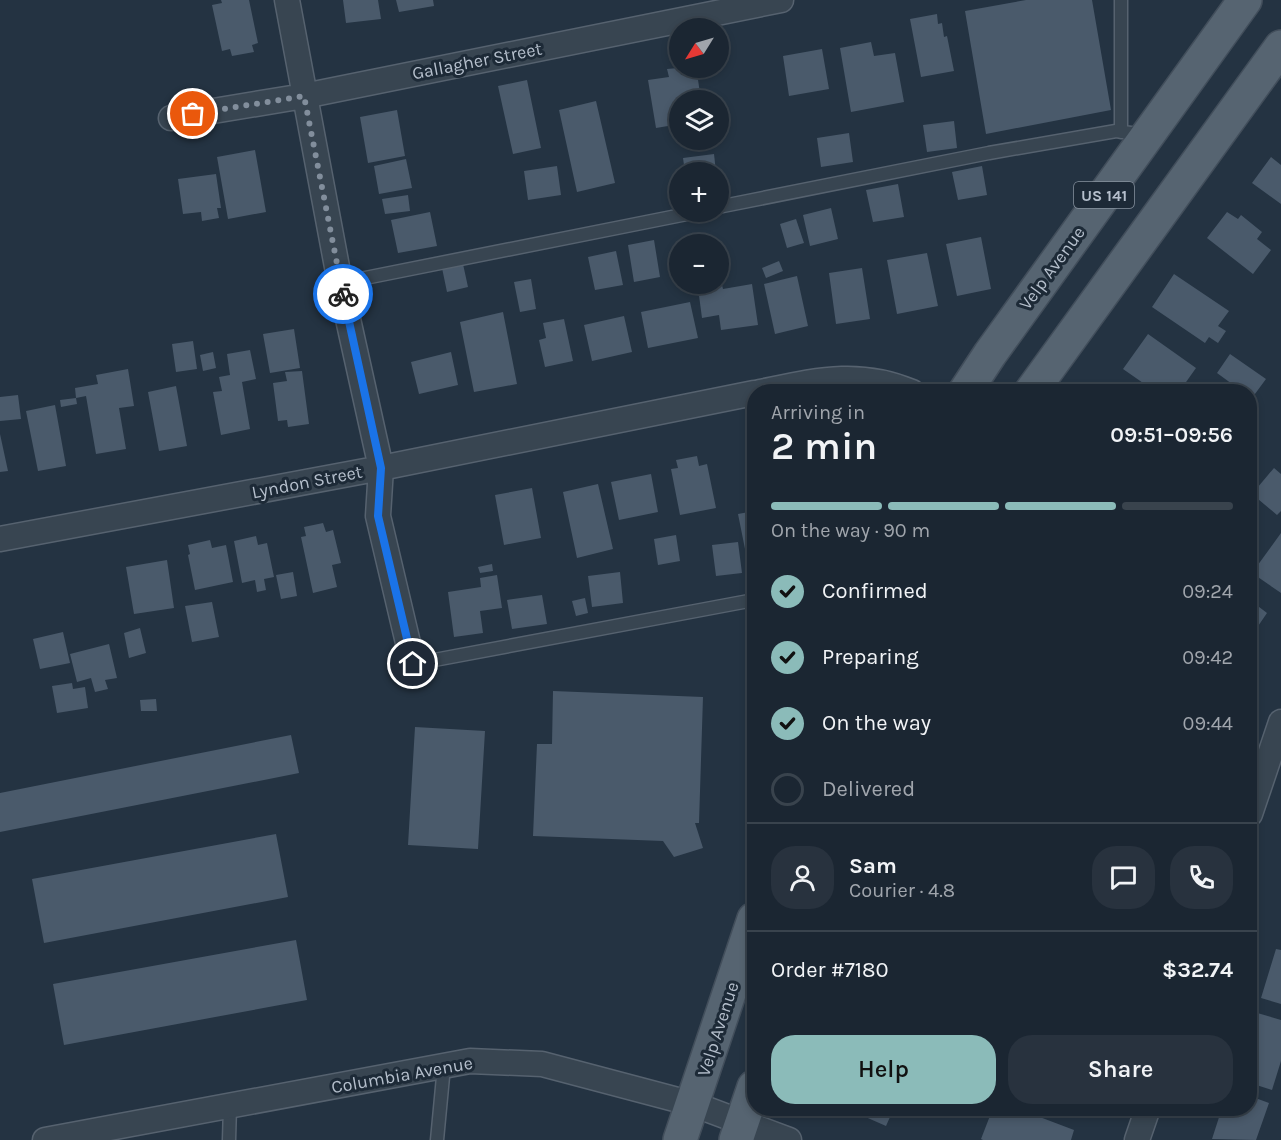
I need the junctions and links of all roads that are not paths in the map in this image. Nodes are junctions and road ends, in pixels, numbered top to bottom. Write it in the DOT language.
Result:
graph roads {
  1 [pos="287,0"];
  2 [pos="781,0"];
  3 [pos="1121,0"];
  4 [pos="1245,0"];
  5 [pos="1281,48"];
  6 [pos="304,96"];
  7 [pos="171,118"];
  8 [pos="1134,134"];
  9 [pos="729,205"];
  10 [pos="669,218"];
  11 [pos="340,283"];
  12 [pos="798,384"];
  13 [pos="888,384"];
  14 [pos="970,384"];
  15 [pos="1038,384"];
  16 [pos="747,394"];
  17 [pos="381,468"];
  18 [pos="0,539"];
  19 [pos="747,601"];
  20 [pos="413,664"];
  21 [pos="1281,722"];
  22 [pos="1257,793"];
  23 [pos="747,940"];
  24 [pos="444,1066"];
  25 [pos="693,1104"];
  26 [pos="230,1106"];
  27 [pos="747,1110"];
  28 [pos="1145,1116"];
  29 [pos="740,1131"];
  30 [pos="45,1140"];
  31 [pos="229,1140"];
  32 [pos="437,1140"];
  33 [pos="680,1140"];
  34 [pos="789,1140"];
  35 [pos="1137,1140"];
  1 -- 6 [label="street"];
  2 -- 6 [label="street, Gallagher Street"];
  3 -- 8 [label="lane"];
  4 -- 8 [label="main road, Velp Avenue / US 141"];
  5 -- 15 [label="main road, US 141"];
  6 -- 7 [label="street, Gallagher Street"];
  6 -- 11 [label="street"];
  8 -- 9 [label="lane"];
  8 -- 14 [label="main road, Velp Avenue / US 141"];
  10 -- 11 [label="lane"];
  11 -- 17 [label="street"];
  12 -- 13 [label="street"];
  16 -- 17 [label="street, Lyndon Street"];
  17 -- 18 [label="street, Lyndon Street"];
  17 -- 20 [label="street"];
  19 -- 20 [label="lane"];
  21 -- 22 [label="street"];
  23 -- 25 [label="main road, Velp Avenue"];
  24 -- 25 [label="street, Columbia Avenue"];
  24 -- 26 [label="street, Columbia Avenue"];
  24 -- 32 [label="lane"];
  25 -- 29 [label="street, Columbia Avenue"];
  25 -- 33 [label="main road, Velp Avenue"];
  26 -- 30 [label="street, Columbia Avenue"];
  26 -- 31 [label="lane"];
  27 -- 29 [label="main road"];
  28 -- 35 [label="street"];
  29 -- 34 [label="street, Columbia Avenue"];
}
